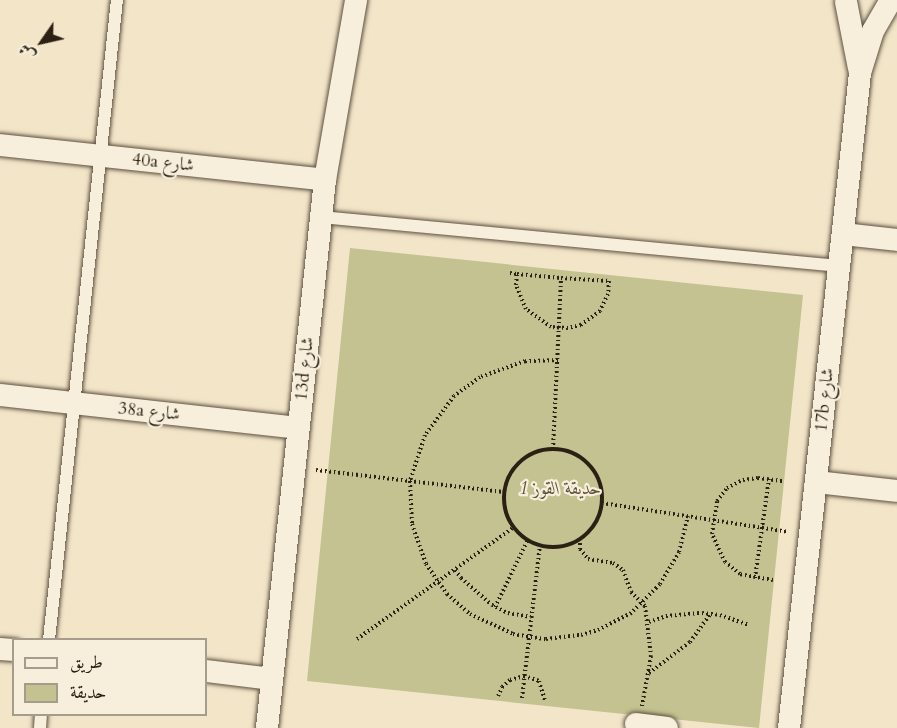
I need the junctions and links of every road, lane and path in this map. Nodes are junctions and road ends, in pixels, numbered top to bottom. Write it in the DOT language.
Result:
graph roads {
  1 [pos="117,0"];
  2 [pos="845,1"];
  3 [pos="892,3"];
  4 [pos="354,4"];
  5 [pos="860,72"];
  6 [pos="0,145"];
  7 [pos="100,156"];
  8 [pos="325,180"];
  9 [pos="321,217"];
  10 [pos="843,234"];
  11 [pos="897,240"];
  12 [pos="839,266"];
  13 [pos="510,273"];
  14 [pos="517,274"];
  15 [pos="561,278"];
  16 [pos="559,328"];
  17 [pos="558,360"];
  18 [pos="0,395"];
  19 [pos="74,404"];
  20 [pos="298,428"];
  21 [pos="553,448"];
  22 [pos="294,468"];
  23 [pos="769,478"];
  24 [pos="784,481"];
  25 [pos="410,482"];
  26 [pos="816,482"];
  27 [pos="897,491"];
  28 [pos="504,492"];
  29 [pos="602,503"];
  30 [pos="688,516"];
  31 [pos="714,521"];
  32 [pos="514,527"];
  33 [pos="762,528"];
  34 [pos="810,536"];
  35 [pos="580,539"];
  36 [pos="528,540"];
  37 [pos="540,545"];
  38 [pos="455,570"];
  39 [pos="755,578"];
  40 [pos="773,580"];
  41 [pos="437,582"];
  42 [pos="644,603"];
  43 [pos="495,607"];
  44 [pos="710,614"];
  45 [pos="531,617"];
  46 [pos="649,622"];
  47 [pos="749,625"];
  48 [pos="528,637"];
  49 [pos="49,638"];
  50 [pos="357,639"];
  51 [pos="207,671"];
  52 [pos="649,673"];
  53 [pos="524,676"];
  54 [pos="272,679"];
  55 [pos="498,696"];
  56 [pos="522,698"];
  57 [pos="545,701"];
  58 [pos="638,718"];
  59 [pos="267,728"];
  60 [pos="667,728"];
  61 [pos="789,728"];
  1 -- 7 [label="lane"];
  2 -- 3 [label="street"];
  2 -- 5 [label="street, 17b شارع"];
  3 -- 5 [label="street, 17b شارع"];
  4 -- 8 [label="street, 13d شارع"];
  5 -- 10 [label="street, 17b شارع"];
  6 -- 7 [label="street, 40a شارع"];
  7 -- 8 [label="street, 40a شارع"];
  7 -- 19 [label="lane"];
  8 -- 9 [label="street, 13d شارع"];
  9 -- 12 [label="lane"];
  9 -- 20 [label="street, 13d شارع"];
  10 -- 11 [label="street"];
  10 -- 12 [label="street, 17b شارع"];
  12 -- 26 [label="street, 17b شارع"];
  13 -- 14 [label="path"];
  14 -- 15 [label="path"];
  14 -- 16 [label="path"];
  15 -- 16 [label="path"];
  15 -- 16 [label="path"];
  16 -- 17 [label="path"];
  17 -- 21 [label="path"];
  17 -- 25 [label="path"];
  18 -- 19 [label="street, 38a شارع"];
  19 -- 20 [label="street, 38a شارع"];
  19 -- 49 [label="lane"];
  20 -- 22 [label="street, 13d شارع"];
  21 -- 28 [label="path"];
  21 -- 29 [label="path"];
  22 -- 25 [label="path"];
  22 -- 54 [label="street, 13d شارع"];
  23 -- 24 [label="path"];
  23 -- 31 [label="path"];
  23 -- 33 [label="path"];
  25 -- 28 [label="path"];
  25 -- 41 [label="path"];
  26 -- 27 [label="street"];
  26 -- 34 [label="street, 17b شارع"];
  28 -- 32 [label="path"];
  29 -- 30 [label="path"];
  29 -- 35 [label="path"];
  30 -- 31 [label="path"];
  30 -- 42 [label="path"];
  31 -- 33 [label="path"];
  31 -- 39 [label="path"];
  32 -- 36 [label="path"];
  32 -- 38 [label="path"];
  33 -- 34 [label="path"];
  33 -- 39 [label="path"];
  34 -- 61 [label="street, 17b شارع"];
  35 -- 37 [label="path"];
  35 -- 42 [label="path"];
  36 -- 37 [label="path"];
  36 -- 43 [label="path"];
  37 -- 45 [label="path"];
  38 -- 41 [label="path"];
  38 -- 43 [label="path"];
  39 -- 40 [label="path"];
  41 -- 48 [label="path"];
  41 -- 50 [label="path"];
  42 -- 46 [label="path"];
  42 -- 48 [label="path"];
  43 -- 45 [label="path"];
  44 -- 46 [label="path"];
  44 -- 47 [label="path"];
  44 -- 52 [label="path"];
  45 -- 48 [label="path"];
  46 -- 52 [label="path"];
  48 -- 53 [label="path"];
  51 -- 54 [label="street"];
  52 -- 58 [label="path"];
  53 -- 55 [label="path"];
  53 -- 56 [label="path"];
  53 -- 57 [label="path"];
  54 -- 59 [label="street, 13d شارع"];
  58 -- 60 [label="street"];
}
